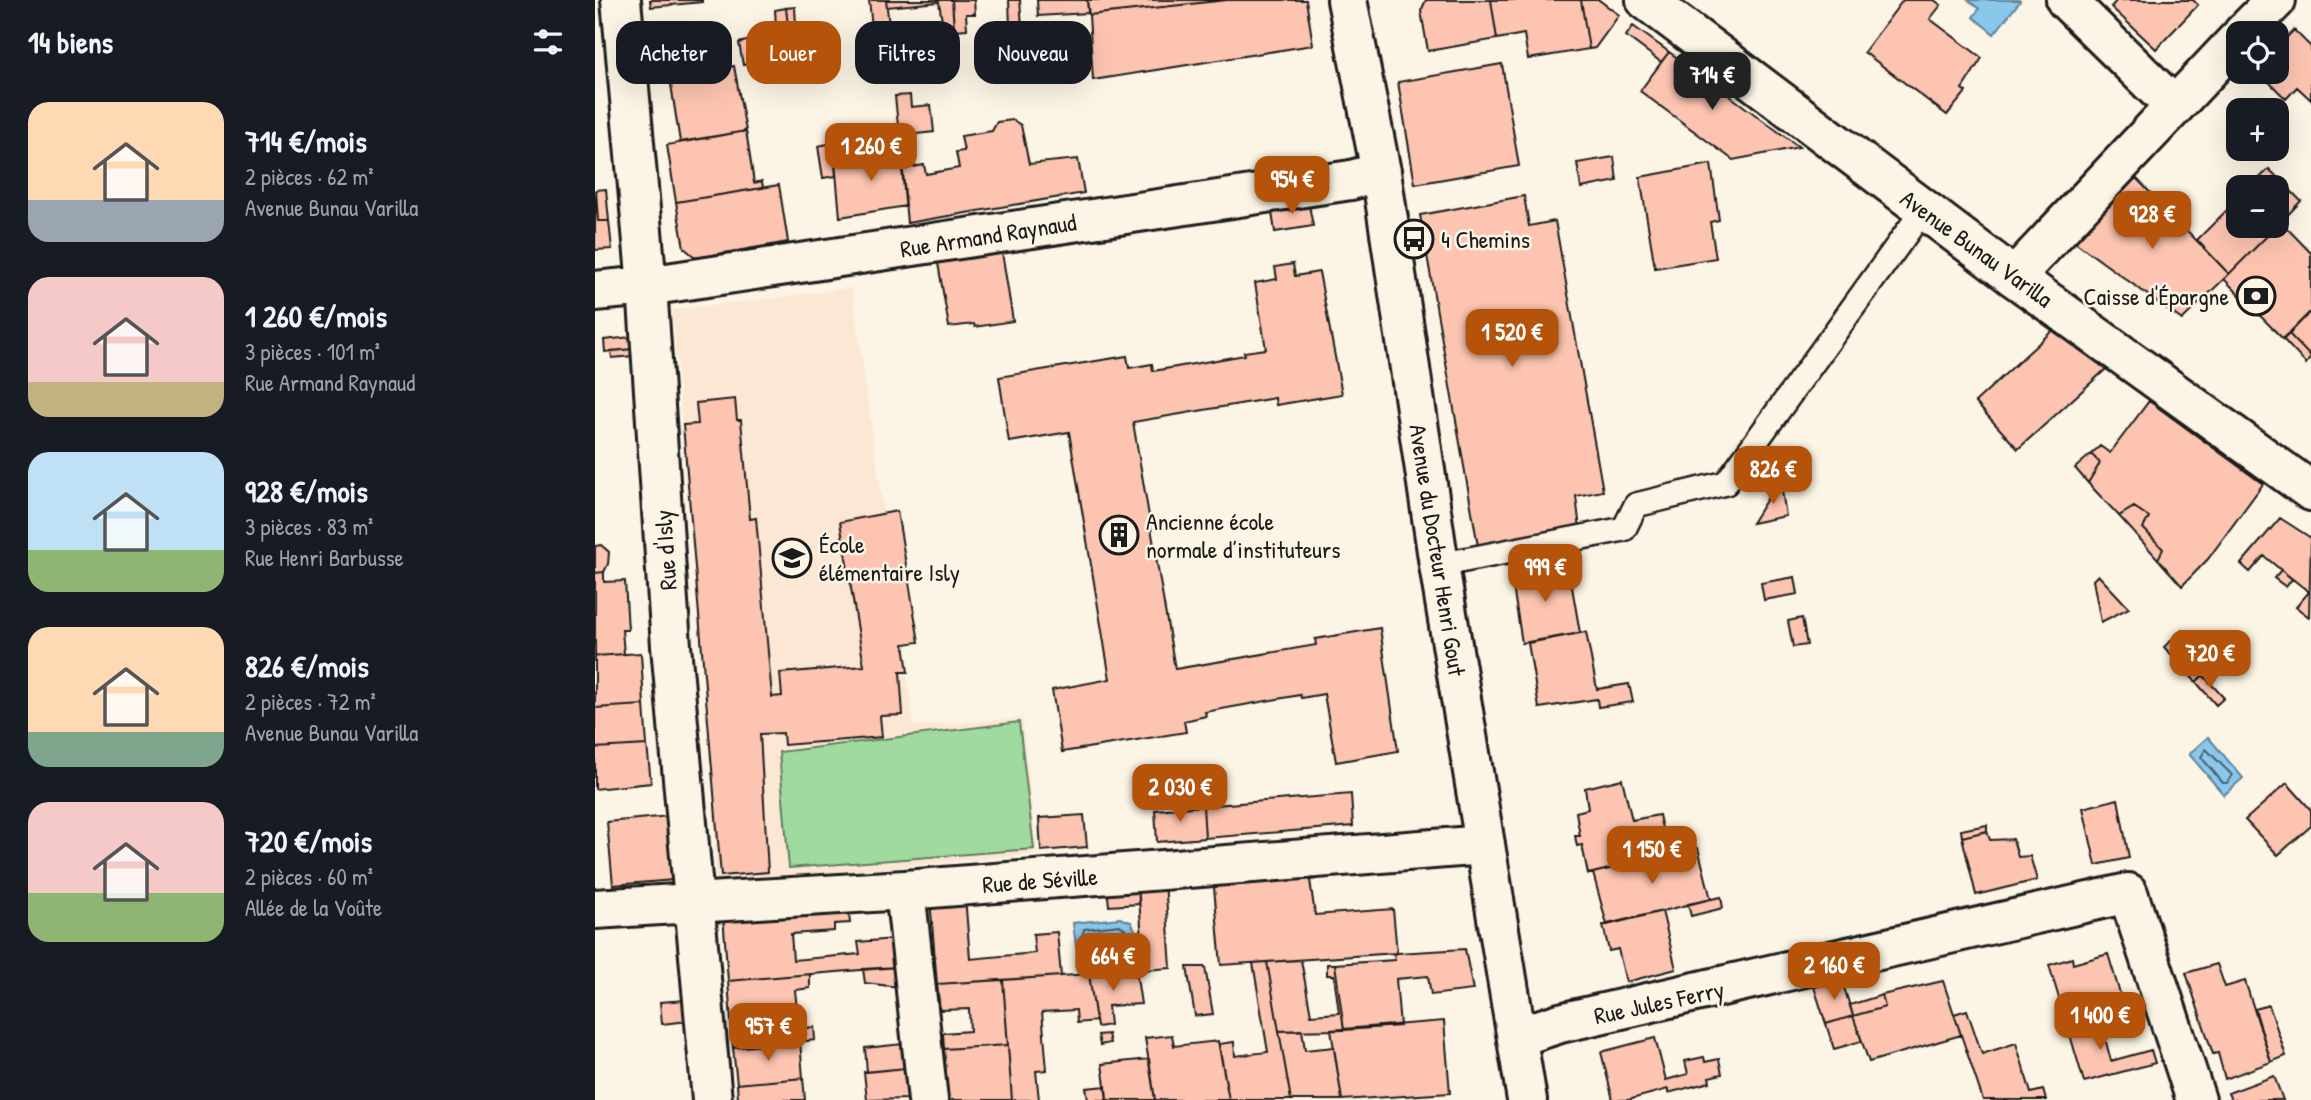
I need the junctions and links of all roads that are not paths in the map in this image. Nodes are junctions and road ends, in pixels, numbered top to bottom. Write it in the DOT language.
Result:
graph roads {
  1 [pos="621,0"];
  2 [pos="1347,0"];
  3 [pos="1646,0"];
  4 [pos="2066,0"];
  5 [pos="2252,18"];
  6 [pos="2173,105"];
  7 [pos="1381,172"];
  8 [pos="1924,209"];
  9 [pos="2014,277"];
  10 [pos="647,286"];
  11 [pos="595,291"];
  12 [pos="2311,491"];
  13 [pos="1439,565"];
  14 [pos="1485,845"];
  15 [pos="905,890"];
  16 [pos="693,901"];
  17 [pos="595,909"];
  18 [pos="1517,1037"];
  19 [pos="712,1100"];
  20 [pos="928,1100"];
  21 [pos="1527,1100"];
  22 [pos="2196,1100"];
  1 -- 10 [label="street, Rue d'Isly"];
  2 -- 7 [label="street, Avenue du Docteur Henri Gout"];
  3 -- 8 [label="street, Avenue Bunau Varilla"];
  4 -- 6 [label="street"];
  5 -- 6 [label="street"];
  6 -- 9 [label="street"];
  7 -- 10 [label="street, Rue Armand Raynaud"];
  7 -- 13 [label="street, Avenue du Docteur Henri Gout"];
  8 -- 9 [label="street, Avenue Bunau Varilla"];
  8 -- 13 [label="lane"];
  9 -- 12 [label="street, Avenue Bunau Varilla"];
  10 -- 11 [label="street, Rue Armand Raynaud"];
  10 -- 16 [label="street, Rue d'Isly"];
  13 -- 14 [label="street, Avenue du Docteur Henri Gout"];
  14 -- 15 [label="street, Rue de Séville"];
  14 -- 18 [label="street, Avenue du Docteur Henri Gout"];
  15 -- 16 [label="street, Rue de Séville"];
  15 -- 20 [label="street"];
  16 -- 17 [label="street, Rue de Séville"];
  16 -- 19 [label="street, Rue d'Isly"];
  18 -- 21 [label="street, Avenue du Docteur Henri Gout"];
  18 -- 22 [label="street, Rue Jules Ferry"];
}
